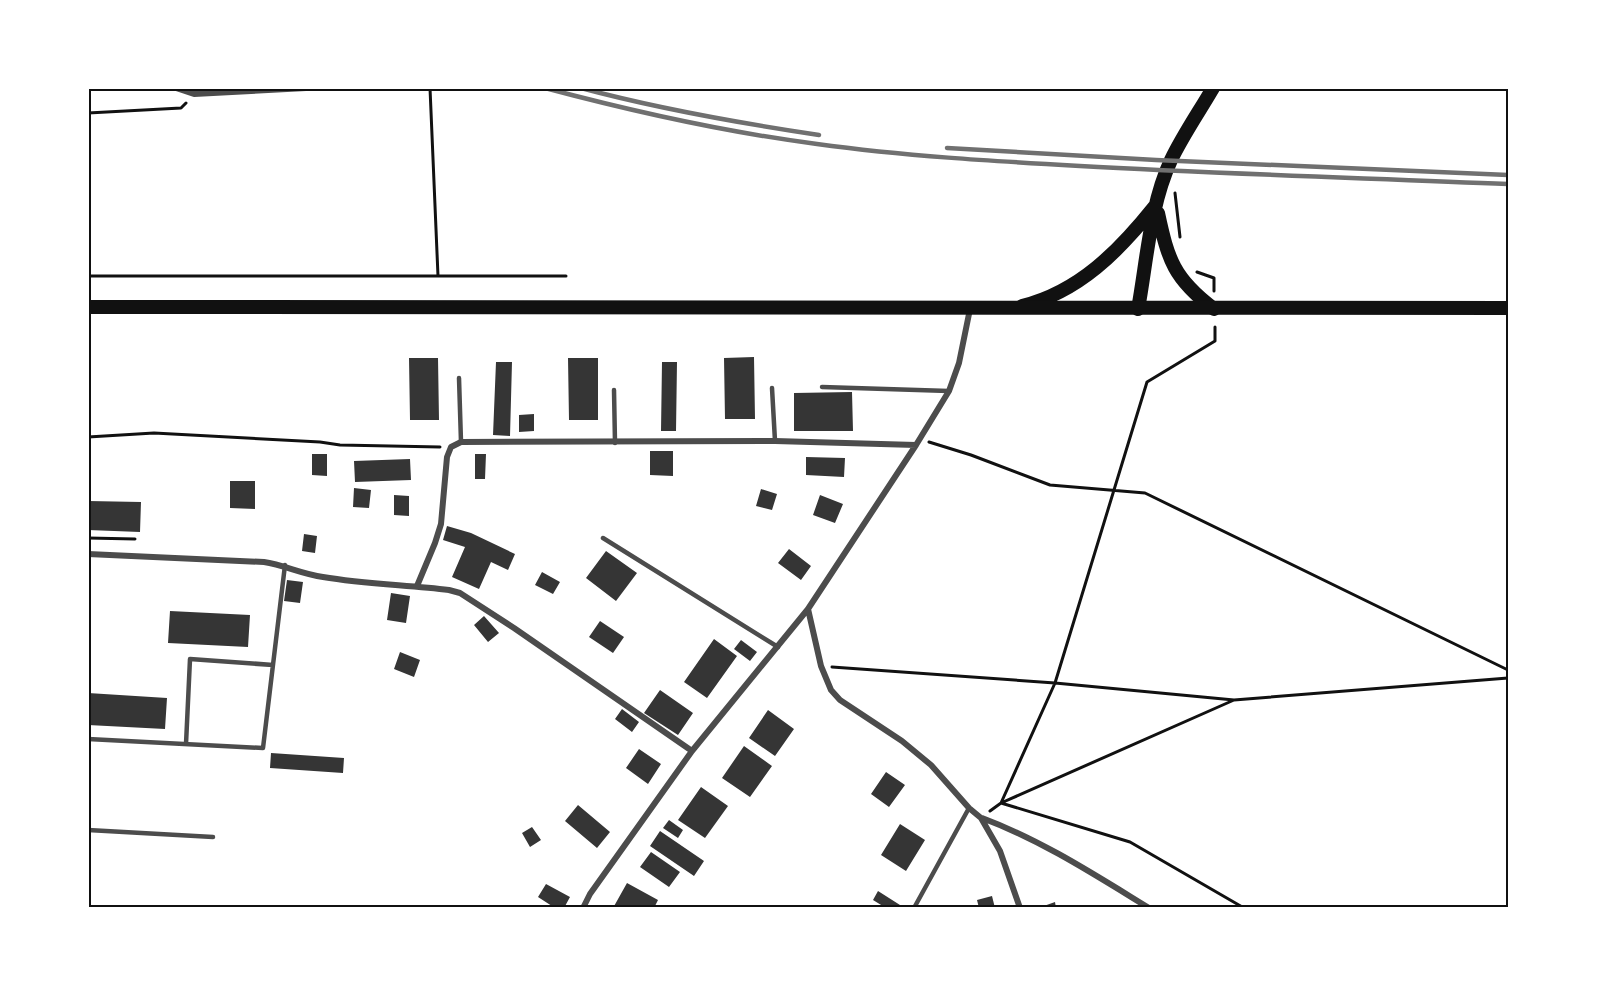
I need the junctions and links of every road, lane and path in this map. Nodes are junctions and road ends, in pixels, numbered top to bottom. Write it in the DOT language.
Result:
graph roads {
  1 [pos="176,88"];
  2 [pos="306,88"];
  3 [pos="430,88"];
  4 [pos="1213,88"];
  5 [pos="194,94"];
  6 [pos="88,113"];
  7 [pos="1175,190"];
  8 [pos="1156,205"];
  9 [pos="1181,245"];
  10 [pos="1193,268"];
  11 [pos="88,276"];
  12 [pos="438,276"];
  13 [pos="566,276"];
  14 [pos="1214,293"];
  15 [pos="88,307"];
  16 [pos="1509,308"];
  17 [pos="970,309"];
  18 [pos="1011,309"];
  19 [pos="1138,309"];
  20 [pos="1214,309"];
  21 [pos="1215,327"];
  22 [pos="459,378"];
  23 [pos="822,387"];
  24 [pos="772,388"];
  25 [pos="614,390"];
  26 [pos="949,391"];
  27 [pos="88,437"];
  28 [pos="775,441"];
  29 [pos="461,442"];
  30 [pos="917,442"];
  31 [pos="615,443"];
  32 [pos="451,447"];
  33 [pos="1113,490"];
  34 [pos="88,538"];
  35 [pos="603,538"];
  36 [pos="135,539"];
  37 [pos="88,554"];
  38 [pos="285,565"];
  39 [pos="417,586"];
  40 [pos="808,609"];
  41 [pos="778,647"];
  42 [pos="273,665"];
  43 [pos="821,666"];
  44 [pos="1509,670"];
  45 [pos="1509,678"];
  46 [pos="1055,683"];
  47 [pos="1234,700"];
  48 [pos="88,739"];
  49 [pos="186,744"];
  50 [pos="692,751"];
  51 [pos="1001,803"];
  52 [pos="969,808"];
  53 [pos="981,818"];
  54 [pos="88,830"];
  55 [pos="213,837"];
  56 [pos="583,908"];
  57 [pos="914,908"];
  58 [pos="1020,908"];
  59 [pos="1149,908"];
  60 [pos="1244,908"];
  1 -- 5 [label="street"];
  2 -- 5 [label="street"];
  3 -- 12 [label="path"];
  4 -- 8 [label="main road"];
  5 -- 6 [label="path"];
  7 -- 9 [label="path"];
  8 -- 18 [label="main road"];
  8 -- 19 [label="main road"];
  8 -- 20 [label="main road"];
  10 -- 14 [label="path"];
  11 -- 12 [label="path"];
  12 -- 13 [label="path"];
  15 -- 17 [label="main road"];
  16 -- 20 [label="main road"];
  17 -- 18 [label="main road"];
  17 -- 26 [label="street"];
  18 -- 19 [label="main road"];
  19 -- 20 [label="main road"];
  21 -- 33 [label="path"];
  22 -- 29 [label="lane"];
  23 -- 26 [label="lane"];
  24 -- 28 [label="lane"];
  25 -- 31 [label="lane"];
  26 -- 30 [label="street"];
  27 -- 32 [label="path"];
  28 -- 30 [label="street"];
  28 -- 31 [label="street"];
  29 -- 31 [label="street"];
  29 -- 32 [label="street"];
  30 -- 33 [label="path"];
  30 -- 40 [label="street"];
  32 -- 39 [label="street"];
  33 -- 44 [label="path"];
  33 -- 46 [label="path"];
  34 -- 36 [label="path"];
  35 -- 41 [label="lane"];
  37 -- 38 [label="street"];
  38 -- 39 [label="street"];
  38 -- 42 [label="lane"];
  39 -- 50 [label="street"];
  40 -- 41 [label="street"];
  40 -- 43 [label="street"];
  41 -- 50 [label="street"];
  42 -- 49 [label="lane"];
  42 -- 49 [label="lane"];
  43 -- 46 [label="path"];
  43 -- 52 [label="street"];
  45 -- 47 [label="path"];
  46 -- 47 [label="path"];
  46 -- 51 [label="path"];
  47 -- 51 [label="path"];
  48 -- 49 [label="lane"];
  50 -- 56 [label="street"];
  51 -- 53 [label="path"];
  51 -- 60 [label="path"];
  52 -- 53 [label="street"];
  52 -- 57 [label="lane"];
  53 -- 58 [label="street"];
  53 -- 59 [label="street"];
  54 -- 55 [label="lane"];
}
